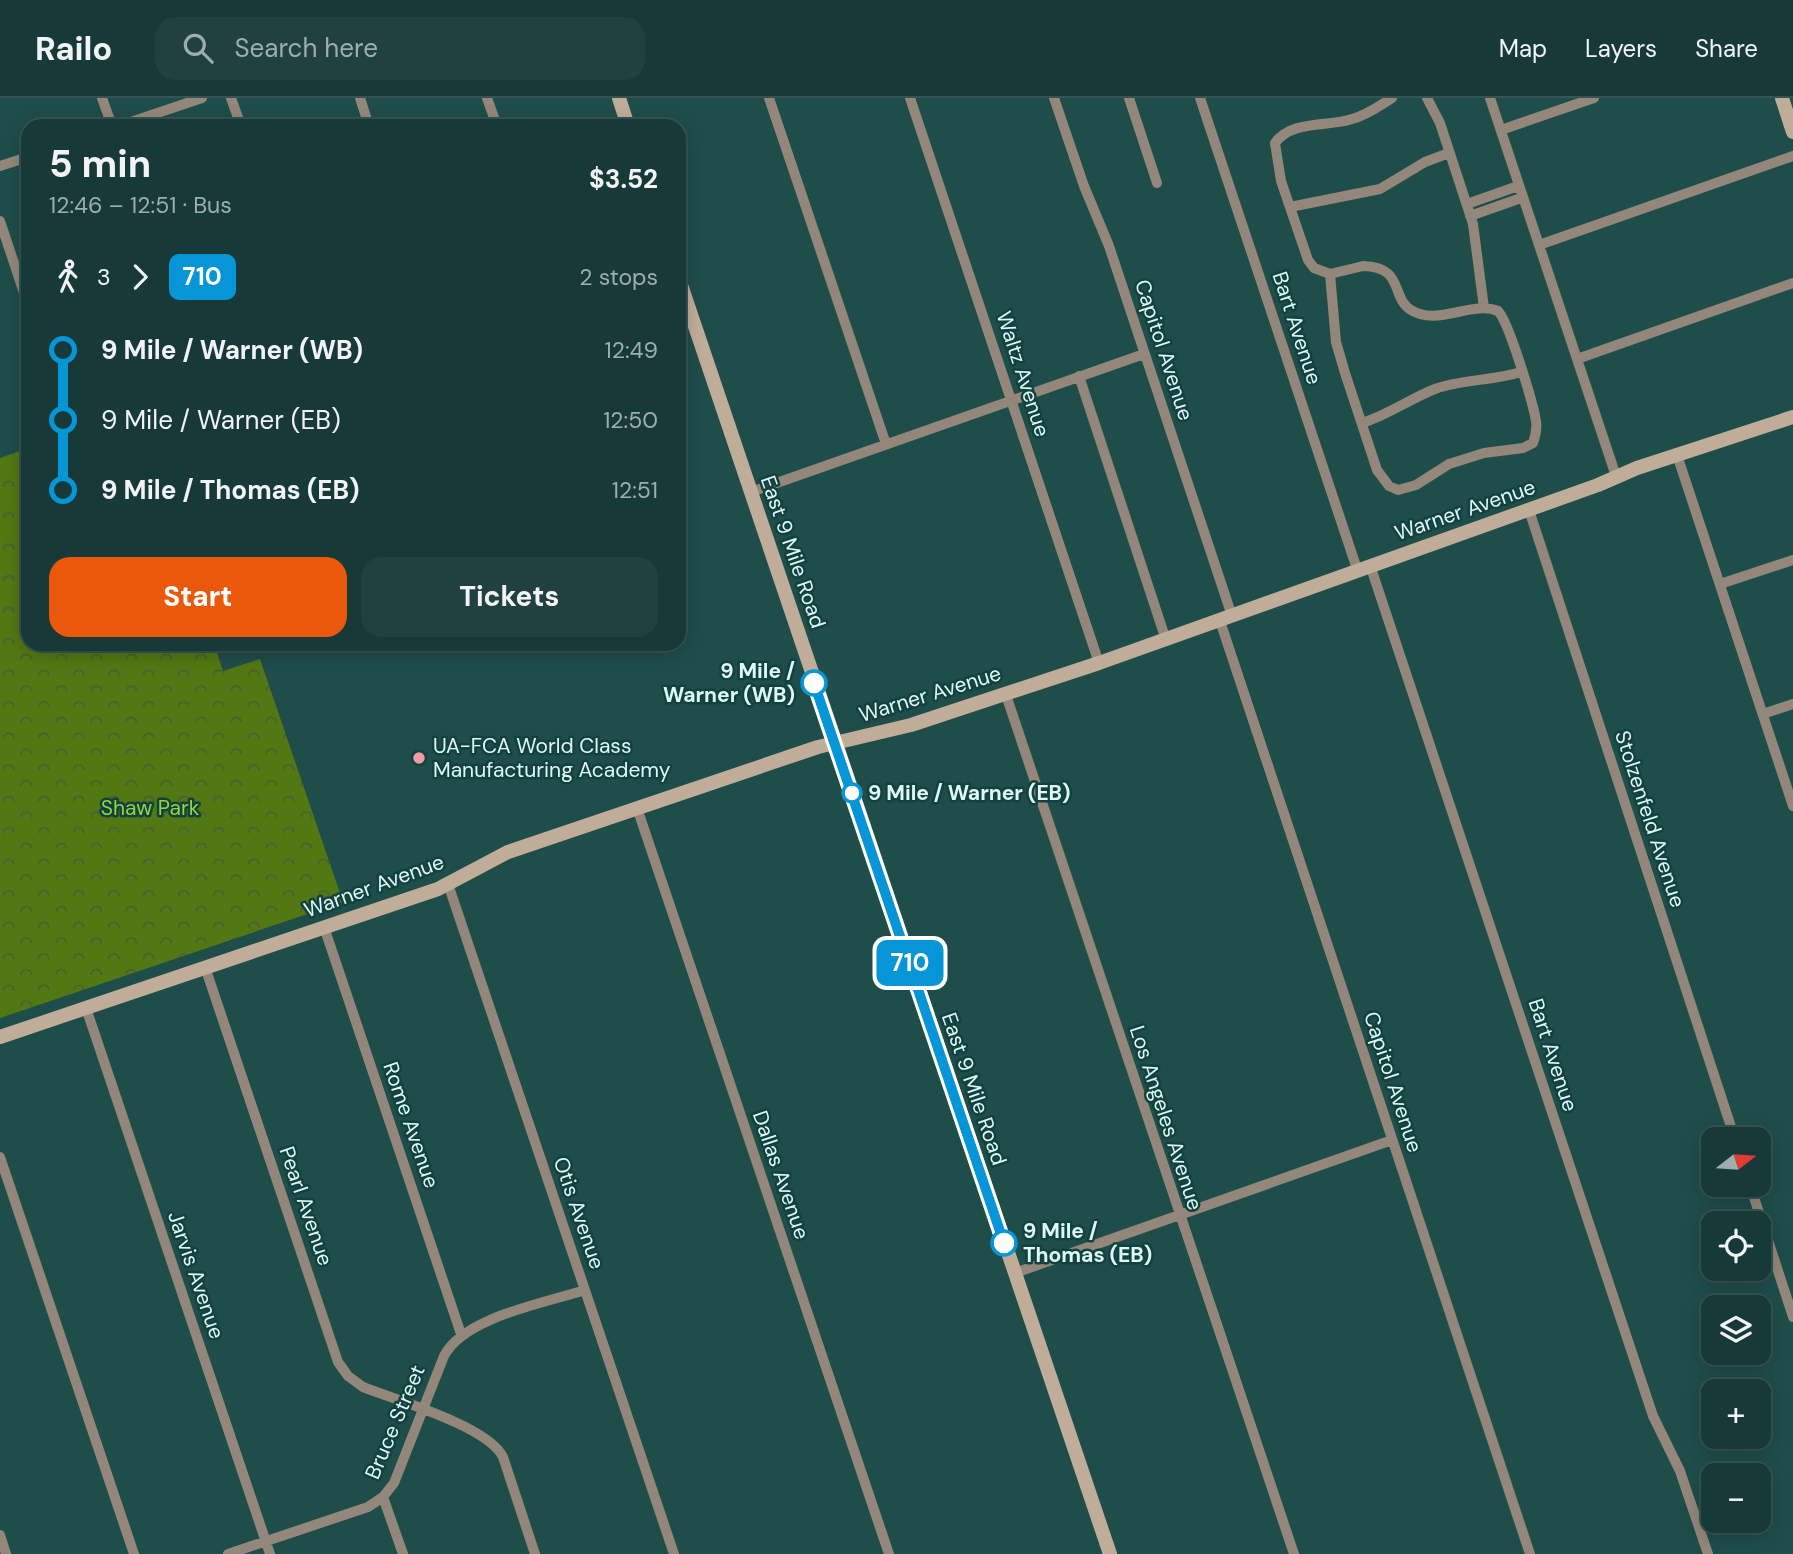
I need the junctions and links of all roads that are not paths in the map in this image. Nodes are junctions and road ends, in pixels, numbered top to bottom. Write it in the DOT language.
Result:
graph roads {
  1 [pos="102,98"];
  2 [pos="202,98"];
  3 [pos="231,98"];
  4 [pos="359,98"];
  5 [pos="487,98"];
  6 [pos="619,98"];
  7 [pos="769,98"];
  8 [pos="910,98"];
  9 [pos="1054,98"];
  10 [pos="1129,98"];
  11 [pos="1200,98"];
  12 [pos="1392,98"];
  13 [pos="1427,98"];
  14 [pos="1490,98"];
  15 [pos="1594,98"];
  16 [pos="1782,98"];
  17 [pos="110,119"];
  18 [pos="140,119"];
  19 [pos="238,119"];
  20 [pos="366,119"];
  21 [pos="494,119"];
  22 [pos="626,119"];
  23 [pos="1501,130"];
  24 [pos="1793,132"];
  25 [pos="1449,153"];
  26 [pos="1793,156"];
  27 [pos="21,159"];
  28 [pos="0,166"];
  29 [pos="1157,183"];
  30 [pos="1518,186"];
  31 [pos="1521,198"];
  32 [pos="1466,204"];
  33 [pos="1290,207"];
  34 [pos="1470,216"];
  35 [pos="0,221"];
  36 [pos="1539,244"];
  37 [pos="1329,274"];
  38 [pos="1793,283"];
  39 [pos="21,284"];
  40 [pos="686,300"];
  41 [pos="1484,308"];
  42 [pos="1144,354"];
  43 [pos="1577,359"];
  44 [pos="1521,372"];
  45 [pos="1079,376"];
  46 [pos="1012,400"];
  47 [pos="1793,417"];
  48 [pos="1362,423"];
  49 [pos="886,444"];
  50 [pos="1677,455"];
  51 [pos="1616,476"];
  52 [pos="751,492"];
  53 [pos="1529,510"];
  54 [pos="1793,560"];
  55 [pos="1363,567"];
  56 [pos="1720,584"];
  57 [pos="1226,619"];
  58 [pos="1166,640"];
  59 [pos="1099,663"];
  60 [pos="1005,692"];
  61 [pos="1793,704"];
  62 [pos="1763,714"];
  63 [pos="835,743"];
  64 [pos="1793,806"];
  65 [pos="637,808"];
  66 [pos="448,884"];
  67 [pos="324,928"];
  68 [pos="205,968"];
  69 [pos="86,1008"];
  70 [pos="0,1037"];
  71 [pos="1731,1127"];
  72 [pos="1392,1140"];
  73 [pos="0,1157"];
  74 [pos="1754,1197"];
  75 [pos="1177,1214"];
  76 [pos="1015,1273"];
  77 [pos="585,1290"];
  78 [pos="1793,1317"];
  79 [pos="461,1335"];
  80 [pos="423,1411"];
  81 [pos="383,1497"];
  82 [pos="0,1535"];
  83 [pos="265,1541"];
  84 [pos="6,1554"];
  85 [pos="134,1554"];
  86 [pos="228,1554"];
  87 [pos="270,1554"];
  88 [pos="402,1554"];
  89 [pos="535,1554"];
  90 [pos="674,1554"];
  91 [pos="890,1554"];
  92 [pos="1110,1554"];
  93 [pos="1293,1554"];
  94 [pos="1530,1554"];
  95 [pos="1708,1554"];
  1 -- 17 [label="street"];
  2 -- 18 [label="street"];
  3 -- 19 [label="street"];
  4 -- 20 [label="street"];
  5 -- 21 [label="street"];
  6 -- 22 [label="street"];
  7 -- 49 [label="street"];
  8 -- 46 [label="street, Waltz Avenue"];
  9 -- 42 [label="street, Capitol Avenue"];
  10 -- 29 [label="street"];
  11 -- 55 [label="street, Bart Avenue"];
  12 -- 33 [label="street"];
  13 -- 25 [label="street"];
  14 -- 23 [label="street"];
  15 -- 23 [label="street"];
  16 -- 24 [label="street"];
  23 -- 30 [label="street"];
  25 -- 32 [label="street"];
  25 -- 33 [label="street"];
  26 -- 36 [label="street"];
  27 -- 28 [label="street"];
  30 -- 31 [label="street"];
  30 -- 32 [label="street"];
  31 -- 34 [label="street"];
  31 -- 36 [label="street"];
  32 -- 34 [label="street"];
  33 -- 37 [label="street"];
  34 -- 41 [label="street"];
  35 -- 39 [label="street"];
  36 -- 43 [label="street"];
  37 -- 41 [label="street"];
  37 -- 48 [label="street"];
  38 -- 43 [label="street"];
  40 -- 52 [label="street, East 9 Mile Road"];
  41 -- 44 [label="street"];
  42 -- 45 [label="street"];
  42 -- 57 [label="street, Capitol Avenue"];
  43 -- 51 [label="street"];
  44 -- 48 [label="street"];
  44 -- 48 [label="street"];
  45 -- 46 [label="street"];
  45 -- 58 [label="street"];
  46 -- 49 [label="street"];
  46 -- 59 [label="street, Waltz Avenue"];
  47 -- 50 [label="street, Warner Avenue"];
  49 -- 52 [label="street"];
  50 -- 51 [label="street, Warner Avenue"];
  50 -- 56 [label="street"];
  51 -- 53 [label="street, Warner Avenue"];
  52 -- 63 [label="street, East 9 Mile Road"];
  53 -- 55 [label="street, Warner Avenue"];
  53 -- 71 [label="street, Stolzenfeld Avenue"];
  54 -- 56 [label="street"];
  55 -- 57 [label="street, Warner Avenue"];
  55 -- 95 [label="street, Bart Avenue"];
  56 -- 62 [label="street"];
  57 -- 58 [label="street, Warner Avenue"];
  57 -- 72 [label="street, Capitol Avenue"];
  58 -- 59 [label="street, Warner Avenue"];
  59 -- 60 [label="street, Warner Avenue"];
  60 -- 63 [label="street, Warner Avenue"];
  60 -- 75 [label="street, Los Angeles Avenue"];
  61 -- 62 [label="street"];
  62 -- 64 [label="street"];
  63 -- 65 [label="street, Warner Avenue"];
  63 -- 76 [label="street, East 9 Mile Road"];
  65 -- 66 [label="street, Warner Avenue"];
  65 -- 91 [label="street, Dallas Avenue"];
  66 -- 67 [label="street, Warner Avenue"];
  66 -- 77 [label="street, Otis Avenue"];
  67 -- 68 [label="street, Warner Avenue"];
  67 -- 79 [label="street, Rome Avenue"];
  68 -- 69 [label="street, Warner Avenue"];
  68 -- 80 [label="street, Pearl Avenue"];
  69 -- 70 [label="street, Warner Avenue"];
  69 -- 83 [label="street, Jarvis Avenue"];
  72 -- 75 [label="street"];
  72 -- 94 [label="street, Capitol Avenue"];
  73 -- 85 [label="street"];
  74 -- 78 [label="street"];
  75 -- 76 [label="street"];
  75 -- 93 [label="street, Los Angeles Avenue"];
  76 -- 92 [label="street, East 9 Mile Road"];
  77 -- 79 [label="street"];
  77 -- 90 [label="street, Otis Avenue"];
  79 -- 80 [label="street, Bruce Street"];
  80 -- 81 [label="street, Bruce Street"];
  80 -- 89 [label="street"];
  81 -- 83 [label="street, Bruce Street"];
  81 -- 88 [label="street"];
  82 -- 84 [label="street"];
  83 -- 86 [label="street, Bruce Street"];
  83 -- 87 [label="street, Jarvis Avenue"];
}
